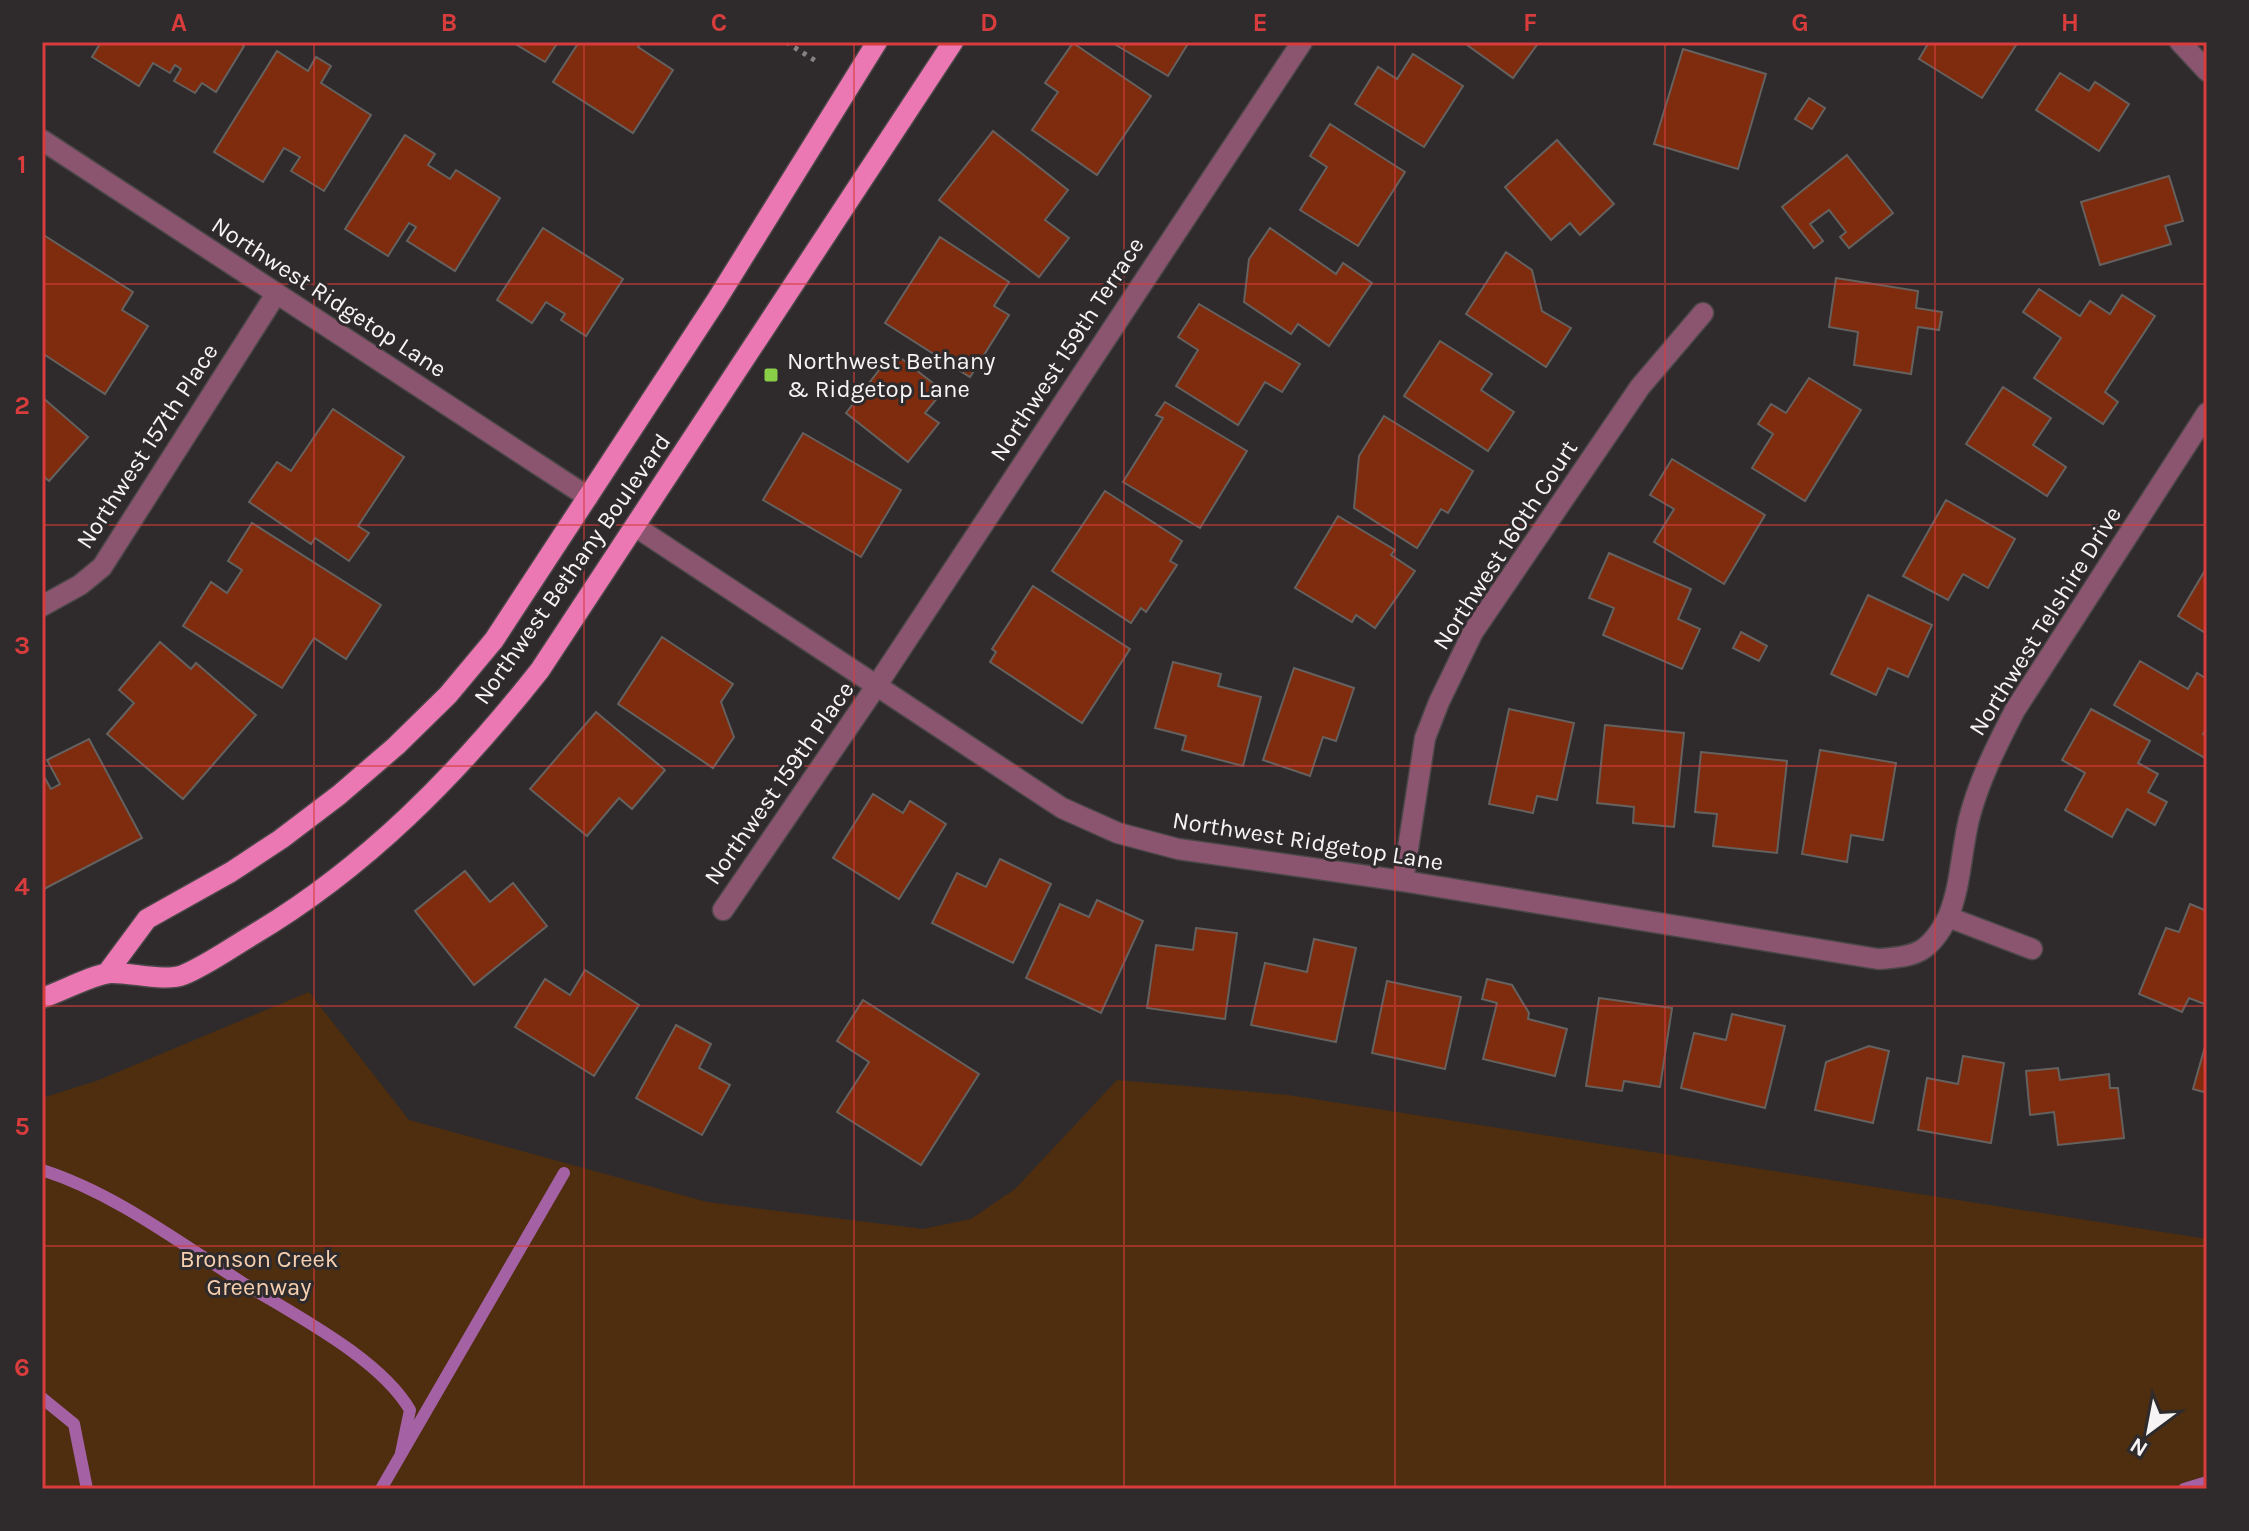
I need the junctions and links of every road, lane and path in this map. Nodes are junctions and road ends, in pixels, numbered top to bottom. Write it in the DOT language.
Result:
graph roads {
  1 [pos="786,42"];
  2 [pos="877,42"];
  3 [pos="953,42"];
  4 [pos="1302,42"];
  5 [pos="2180,42"];
  6 [pos="819,63"];
  7 [pos="2207,71"];
  8 [pos="42,140"];
  9 [pos="276,294"];
  10 [pos="1703,313"];
  11 [pos="2207,413"];
  12 [pos="588,497"];
  13 [pos="636,527"];
  14 [pos="42,606"];
  15 [pos="877,685"];
  16 [pos="1403,881"];
  17 [pos="723,910"];
  18 [pos="1948,917"];
  19 [pos="2032,949"];
  20 [pos="107,973"];
  21 [pos="42,998"];
  1 -- 6 [label="path"];
  2 -- 12 [label="main road, Northwest Bethany Boulevard"];
  3 -- 13 [label="main road, Northwest Bethany Boulevard"];
  4 -- 15 [label="street, Northwest 159th Terrace"];
  5 -- 7 [label="street"];
  8 -- 9 [label="street, Northwest Ridgetop Lane"];
  9 -- 12 [label="street, Northwest Ridgetop Lane"];
  9 -- 14 [label="street, Northwest 157th Place"];
  10 -- 16 [label="street, Northwest 160th Court"];
  11 -- 18 [label="street, Northwest Telshire Drive"];
  12 -- 20 [label="main road, Northwest Bethany Boulevard"];
  13 -- 15 [label="street, Northwest Ridgetop Lane"];
  13 -- 20 [label="main road, Northwest Bethany Boulevard"];
  15 -- 16 [label="street, Northwest Ridgetop Lane"];
  15 -- 17 [label="street, Northwest 159th Place"];
  16 -- 18 [label="street, Northwest Ridgetop Lane"];
  18 -- 19 [label="street"];
  20 -- 21 [label="main road, Northwest Bethany Boulevard"];
}
